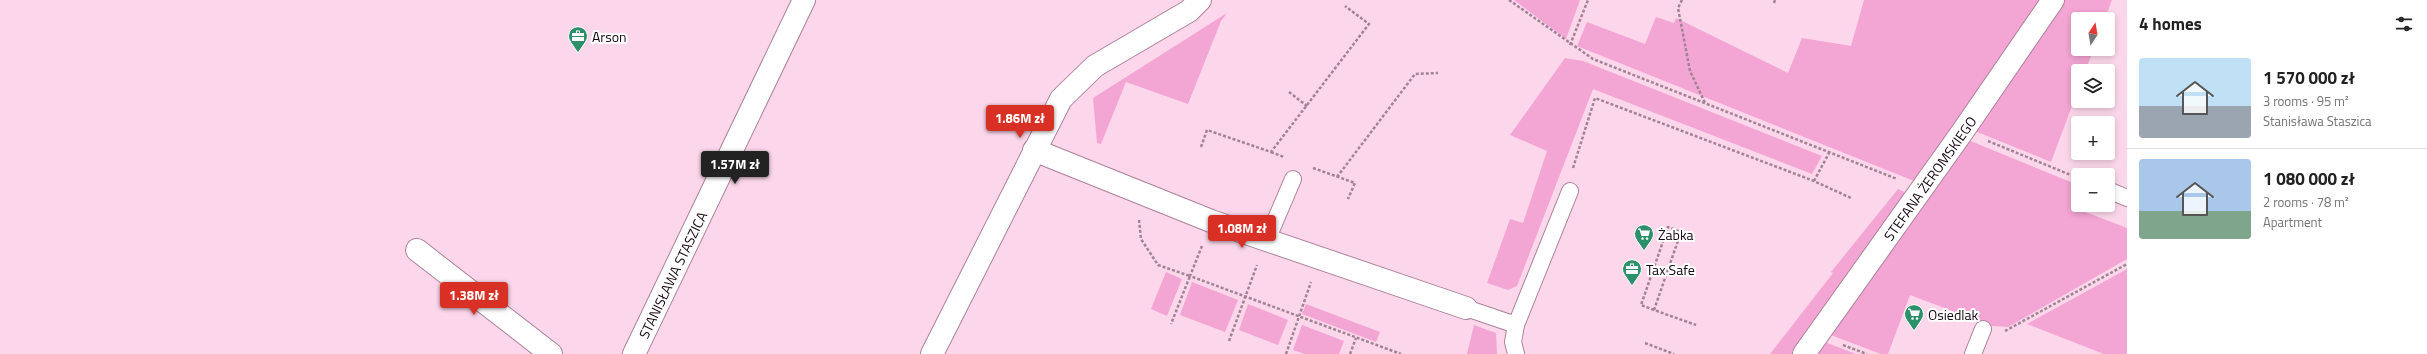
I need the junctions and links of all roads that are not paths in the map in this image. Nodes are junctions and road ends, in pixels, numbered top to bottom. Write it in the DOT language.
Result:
graph roads {
  1 [pos="804,0"];
  2 [pos="1200,0"];
  3 [pos="2053,0"];
  4 [pos="1034,150"];
  5 [pos="1293,179"];
  6 [pos="1570,191"];
  7 [pos="2115,193"];
  8 [pos="2127,198"];
  9 [pos="1267,240"];
  10 [pos="417,250"];
  11 [pos="1466,308"];
  12 [pos="1516,325"];
  13 [pos="1983,330"];
  14 [pos="551,354"];
  15 [pos="634,354"];
  16 [pos="932,354"];
  17 [pos="1516,354"];
  18 [pos="1804,354"];
  19 [pos="1973,354"];
  1 -- 15 [label="street, STANISŁAWA STASZICA"];
  2 -- 4 [label="street"];
  3 -- 18 [label="street, STEFANA ŻEROMSKIEGO"];
  4 -- 9 [label="street"];
  4 -- 16 [label="street"];
  5 -- 9 [label="lane"];
  6 -- 12 [label="lane"];
  7 -- 8 [label="lane"];
  9 -- 11 [label="street"];
  10 -- 14 [label="street"];
  11 -- 12 [label="lane"];
  12 -- 17 [label="lane"];
  13 -- 19 [label="lane"];
}
